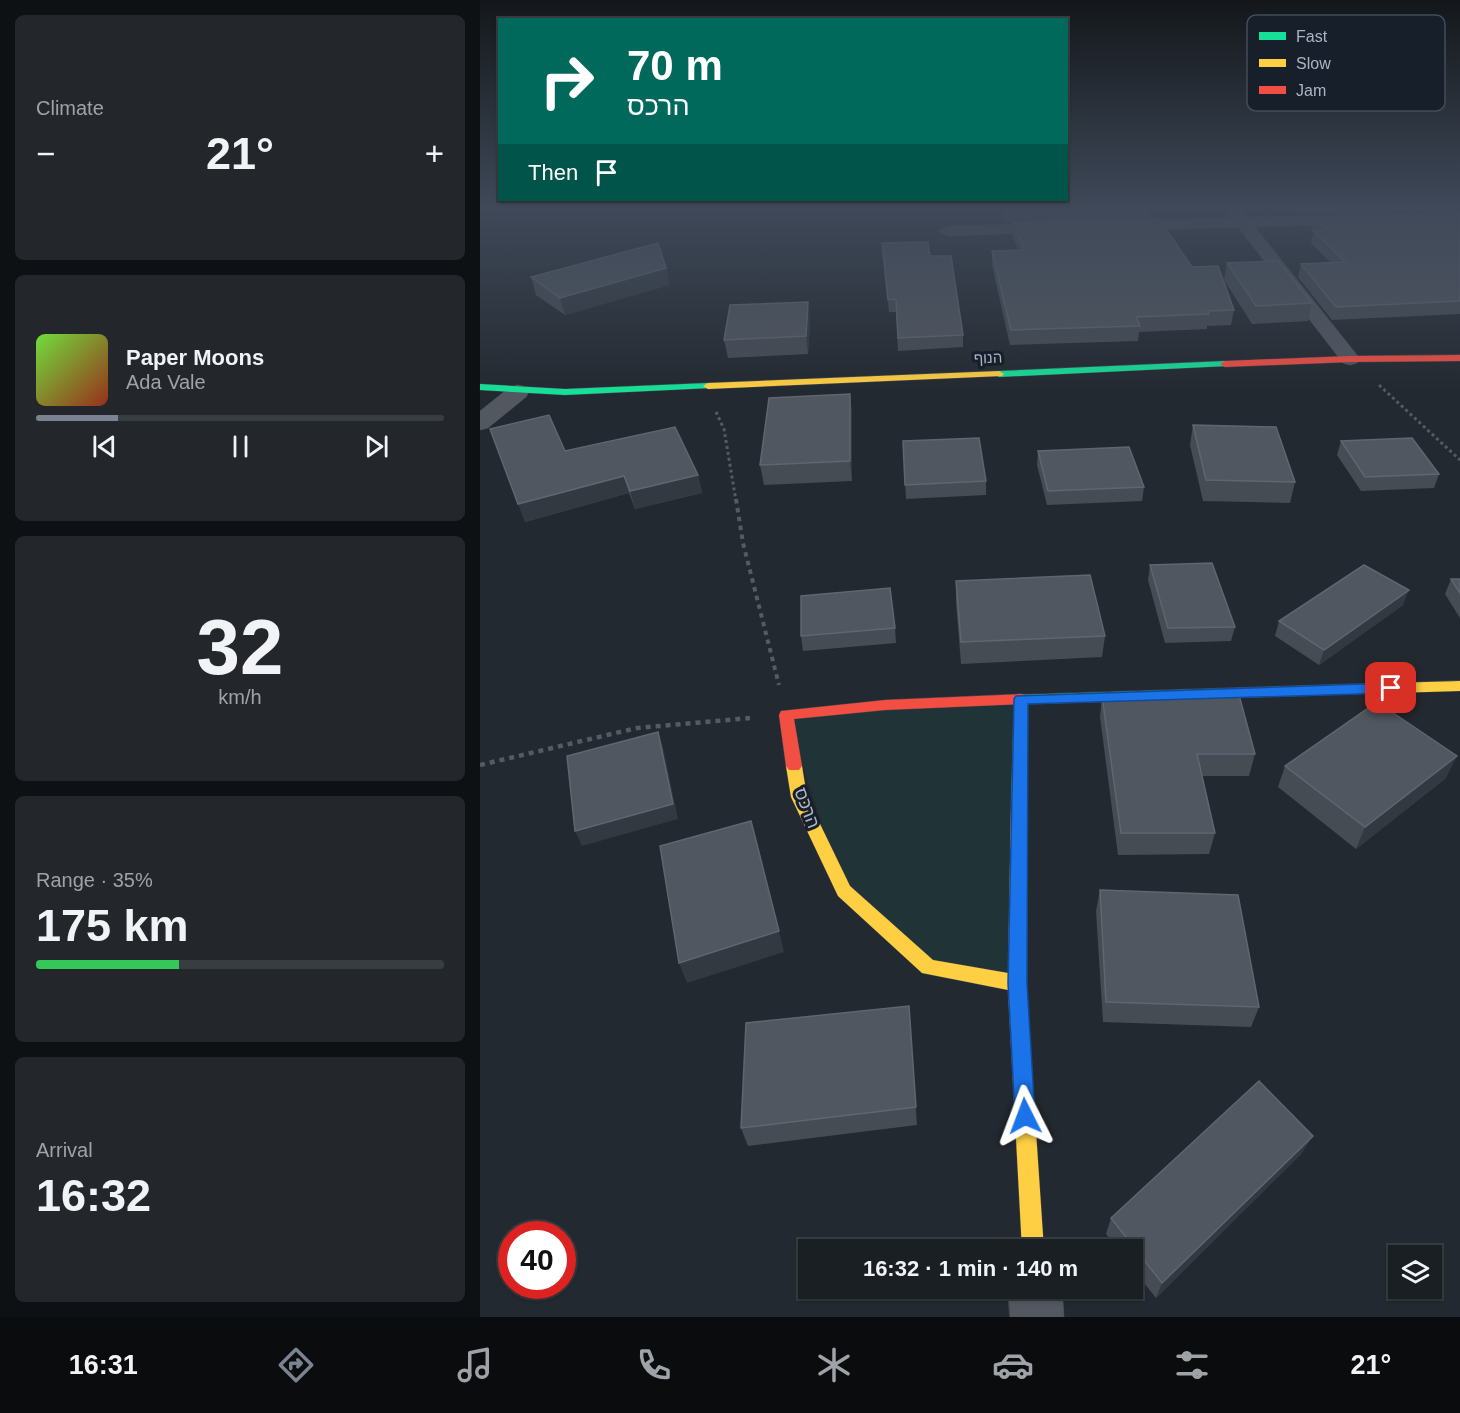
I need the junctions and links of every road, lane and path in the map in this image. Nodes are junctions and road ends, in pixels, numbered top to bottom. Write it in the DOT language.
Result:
graph roads {
  1 [pos="1280,269"];
  2 [pos="1460,358"];
  3 [pos="1350,359"];
  4 [pos="704,386"];
  5 [pos="480,387"];
  6 [pos="518,392"];
  7 [pos="480,423"];
  8 [pos="1460,460"];
  9 [pos="1460,686"];
  10 [pos="1021,699"];
  11 [pos="786,715"];
  12 [pos="480,765"];
  13 [pos="1017,983"];
  14 [pos="1032,1239"];
  15 [pos="1036,1299"];
  16 [pos="1037,1317"];
  1 -- 3 [label="street"];
  2 -- 3 [label="street, הנוף"];
  3 -- 4 [label="street, הנוף"];
  3 -- 8 [label="path"];
  4 -- 6 [label="street, הנוף"];
  4 -- 11 [label="path"];
  5 -- 6 [label="street, הנוף"];
  6 -- 7 [label="street"];
  9 -- 10 [label="street"];
  10 -- 11 [label="street"];
  10 -- 13 [label="street"];
  11 -- 12 [label="path"];
  11 -- 13 [label="street, הרכס"];
  13 -- 14 [label="street"];
  15 -- 16 [label="street"];
}
